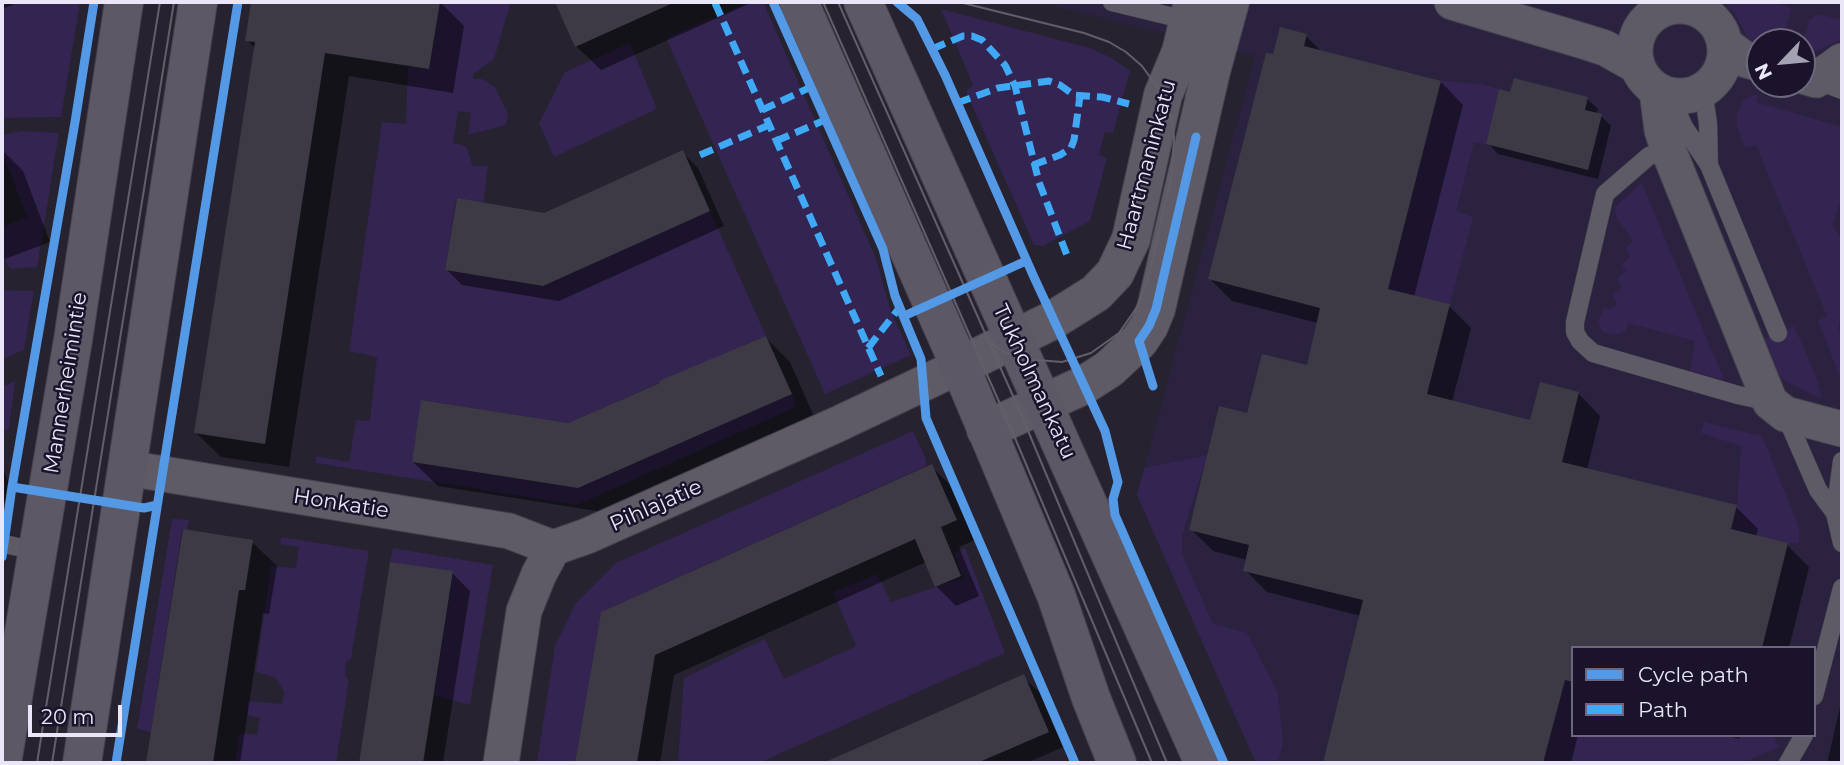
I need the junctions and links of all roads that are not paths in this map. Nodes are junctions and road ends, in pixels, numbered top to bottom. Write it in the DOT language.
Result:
graph roads {
  1 [pos="124,2"];
  2 [pos="198,2"];
  3 [pos="799,2"];
  4 [pos="863,2"];
  5 [pos="1112,2"];
  6 [pos="1452,2"];
  7 [pos="1653,5"];
  8 [pos="1209,13"];
  9 [pos="1727,46"];
  10 [pos="1746,60"];
  11 [pos="1667,86"];
  12 [pos="1668,149"];
  13 [pos="1709,165"];
  14 [pos="1778,333"];
  15 [pos="1014,339"];
  16 [pos="960,366"];
  17 [pos="1044,403"];
  18 [pos="1777,408"];
  19 [pos="986,429"];
  20 [pos="1842,429"];
  21 [pos="1842,461"];
  22 [pos="127,468"];
  23 [pos="1835,513"];
  24 [pos="1842,543"];
  25 [pos="554,548"];
  26 [pos="1842,588"];
  27 [pos="1816,688"];
  28 [pos="1803,737"];
  29 [pos="2,763"];
  30 [pos="82,763"];
  31 [pos="501,763"];
  32 [pos="1116,763"];
  33 [pos="1204,763"];
  34 [pos="1788,763"];
  1 -- 29 [label="main road, Mannerheimintie"];
  2 -- 22 [label="main road"];
  3 -- 16 [label="main road"];
  4 -- 15 [label="main road, Tukholmankatu"];
  5 -- 8 [label="lane"];
  6 -- 11 [label="street"];
  7 -- 9 [label="street"];
  7 -- 11 [label="street"];
  8 -- 15 [label="main road, Haartmaninkatu"];
  8 -- 17 [label="main road, Haartmaninkatu"];
  9 -- 10 [label="street"];
  9 -- 11 [label="street"];
  11 -- 12 [label="street"];
  11 -- 13 [label="lane"];
  11 -- 13 [label="lane"];
  12 -- 18 [label="street"];
  12 -- 18 [label="lane"];
  13 -- 14 [label="lane"];
  15 -- 16 [label="main road, Haartmaninkatu"];
  15 -- 17 [label="main road, Tukholmankatu"];
  16 -- 19 [label="main road"];
  16 -- 25 [label="street, Pihlajatie"];
  17 -- 19 [label="main road, Haartmaninkatu"];
  17 -- 33 [label="main road, Tukholmankatu"];
  18 -- 20 [label="street"];
  18 -- 23 [label="lane"];
  19 -- 32 [label="main road"];
  21 -- 23 [label="lane"];
  22 -- 25 [label="street, Honkatie"];
  22 -- 30 [label="main road"];
  23 -- 24 [label="lane"];
  25 -- 31 [label="street"];
  26 -- 27 [label="lane"];
  28 -- 34 [label="lane"];
}
